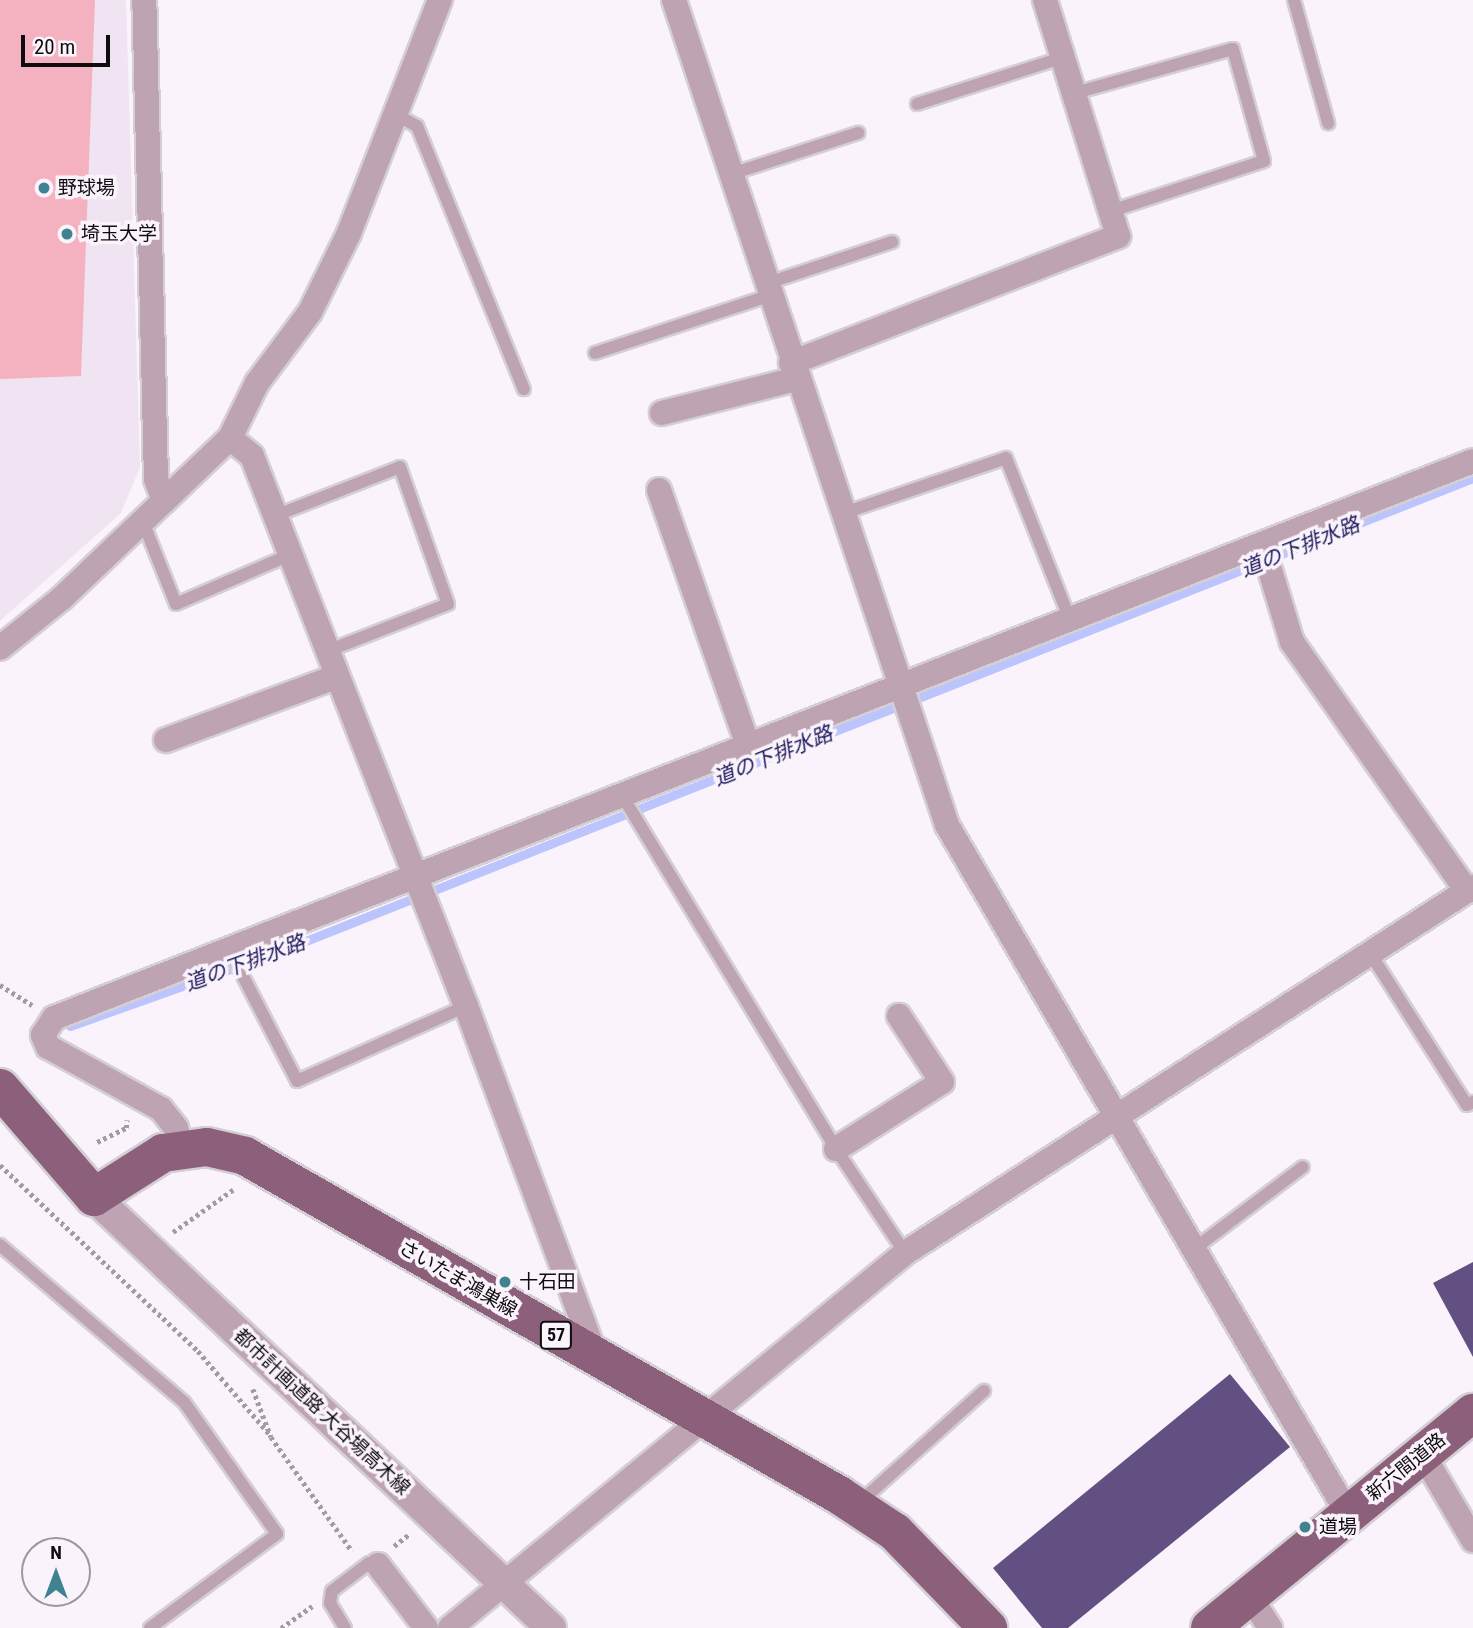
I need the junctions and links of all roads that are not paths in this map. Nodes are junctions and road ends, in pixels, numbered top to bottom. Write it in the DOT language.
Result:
graph roads {
  1 [pos="144,0"];
  2 [pos="439,0"];
  3 [pos="674,0"];
  4 [pos="1045,0"];
  5 [pos="1294,0"];
  6 [pos="1064,57"];
  7 [pos="1075,93"];
  8 [pos="917,104"];
  9 [pos="397,115"];
  10 [pos="1328,123"];
  11 [pos="858,133"];
  12 [pos="728,175"];
  13 [pos="1111,211"];
  14 [pos="892,242"];
  15 [pos="766,290"];
  16 [pos="595,353"];
  17 [pos="793,371"];
  18 [pos="524,389"];
  19 [pos="662,413"];
  20 [pos="230,438"];
  21 [pos="1473,461"];
  22 [pos="659,490"];
  23 [pos="164,500"];
  24 [pos="841,513"];
  25 [pos="272,517"];
  26 [pos="143,522"];
  27 [pos="1262,544"];
  28 [pos="287,556"];
  29 [pos="1070,620"];
  30 [pos="0,648"];
  31 [pos="325,652"];
  32 [pos="335,677"];
  33 [pos="898,688"];
  34 [pos="166,740"];
  35 [pos="749,748"];
  36 [pos="623,796"];
  37 [pos="414,879"];
  38 [pos="1470,889"];
  39 [pos="230,951"];
  40 [pos="1370,953"];
  41 [pos="466,1006"];
  42 [pos="899,1016"];
  43 [pos="0,1088"];
  44 [pos="1473,1102"];
  45 [pos="1116,1116"];
  46 [pos="836,1149"];
  47 [pos="183,1150"];
  48 [pos="1303,1167"];
  49 [pos="94,1197"];
  50 [pos="0,1245"];
  51 [pos="1194,1249"];
  52 [pos="905,1253"];
  53 [pos="597,1359"];
  54 [pos="984,1391"];
  55 [pos="1473,1413"];
  56 [pos="702,1416"];
  57 [pos="1422,1453"];
  58 [pos="855,1506"];
  59 [pos="1348,1514"];
  60 [pos="1473,1540"];
  61 [pos="371,1566"];
  62 [pos="505,1585"];
  63 [pos="1260,1612"];
  64 [pos="150,1628"];
  65 [pos="345,1628"];
  66 [pos="426,1628"];
  67 [pos="450,1628"];
  68 [pos="551,1628"];
  69 [pos="988,1628"];
  70 [pos="1210,1628"];
  1 -- 23 [label="street"];
  2 -- 9 [label="street"];
  3 -- 12 [label="street"];
  4 -- 6 [label="street"];
  5 -- 10 [label="lane"];
  6 -- 7 [label="street"];
  6 -- 8 [label="lane"];
  7 -- 13 [label="street"];
  7 -- 13 [label="lane"];
  9 -- 18 [label="lane"];
  9 -- 20 [label="street"];
  11 -- 12 [label="lane"];
  12 -- 15 [label="street"];
  13 -- 17 [label="street"];
  14 -- 15 [label="lane"];
  15 -- 16 [label="lane"];
  15 -- 17 [label="street"];
  17 -- 19 [label="street"];
  17 -- 24 [label="street"];
  20 -- 23 [label="street"];
  20 -- 25 [label="street"];
  21 -- 27 [label="street"];
  22 -- 35 [label="street"];
  23 -- 26 [label="street"];
  24 -- 29 [label="lane"];
  24 -- 33 [label="street"];
  25 -- 28 [label="street"];
  25 -- 31 [label="lane"];
  26 -- 28 [label="lane"];
  26 -- 30 [label="street"];
  27 -- 29 [label="street"];
  27 -- 38 [label="street"];
  28 -- 31 [label="street"];
  29 -- 33 [label="street"];
  31 -- 32 [label="street"];
  32 -- 34 [label="street"];
  32 -- 37 [label="street"];
  33 -- 35 [label="street"];
  33 -- 45 [label="street"];
  35 -- 36 [label="street"];
  36 -- 37 [label="street"];
  36 -- 46 [label="lane"];
  37 -- 39 [label="street"];
  37 -- 41 [label="street"];
  38 -- 40 [label="street"];
  39 -- 41 [label="lane"];
  39 -- 47 [label="street"];
  40 -- 44 [label="lane"];
  40 -- 45 [label="street"];
  41 -- 53 [label="street"];
  42 -- 46 [label="street"];
  43 -- 49 [label="main road"];
  45 -- 51 [label="street"];
  45 -- 52 [label="street"];
  46 -- 52 [label="lane"];
  47 -- 49 [label="main road, さいたま鴻巣線 / 57"];
  47 -- 53 [label="main road, さいたま鴻巣線 / 57"];
  48 -- 51 [label="lane"];
  49 -- 62 [label="street, 都市計画道路 大谷場高木線"];
  50 -- 64 [label="lane"];
  51 -- 59 [label="street"];
  52 -- 56 [label="street"];
  53 -- 56 [label="main road, さいたま鴻巣線 / 57"];
  54 -- 58 [label="lane"];
  55 -- 57 [label="main road, 新六間道路"];
  56 -- 58 [label="main road, さいたま鴻巣線 / 57"];
  56 -- 62 [label="street"];
  57 -- 59 [label="main road, 新六間道路"];
  57 -- 60 [label="street"];
  58 -- 69 [label="main road, さいたま鴻巣線 / 57"];
  59 -- 63 [label="main road, 新六間道路"];
  61 -- 65 [label="lane"];
  61 -- 66 [label="street"];
  62 -- 67 [label="street"];
  62 -- 68 [label="street, 都市計画道路 大谷場高木線"];
  63 -- 70 [label="main road, 新六間道路"];
}
